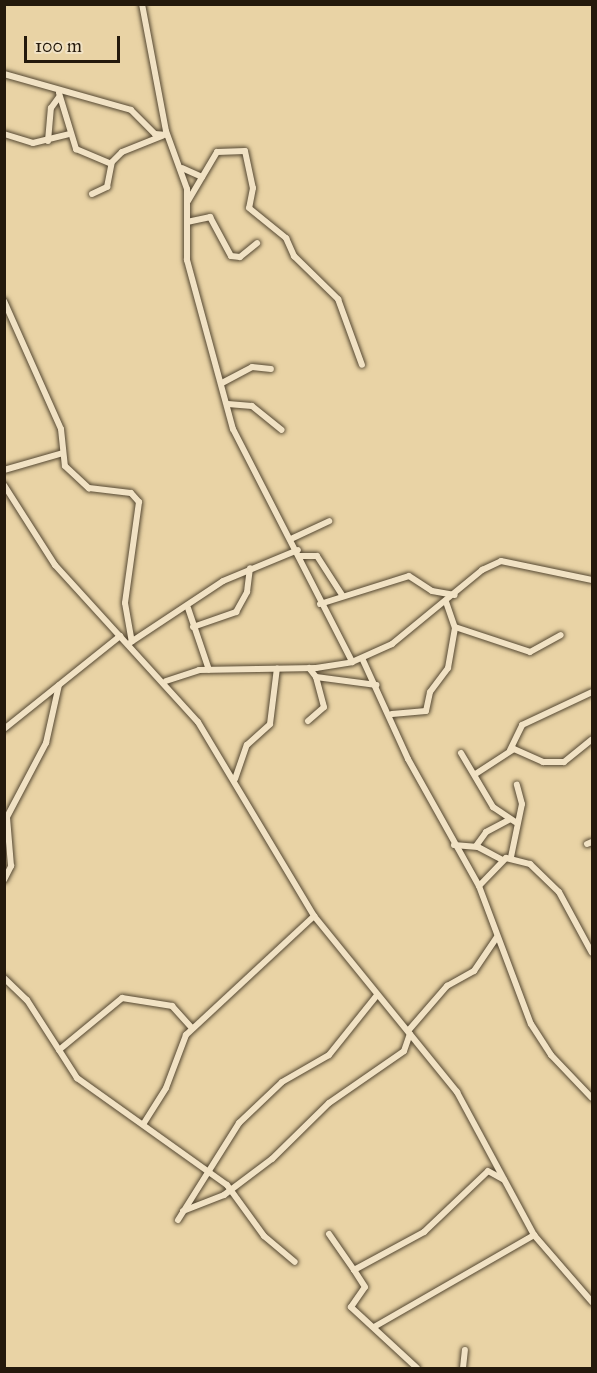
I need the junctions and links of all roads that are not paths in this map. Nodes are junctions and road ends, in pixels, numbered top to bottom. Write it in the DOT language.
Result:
graph roads {
  1 [pos="142,4"];
  2 [pos="4,74"];
  3 [pos="59,95"];
  4 [pos="4,134"];
  5 [pos="68,134"];
  6 [pos="165,136"];
  7 [pos="48,141"];
  8 [pos="111,164"];
  9 [pos="181,168"];
  10 [pos="202,177"];
  11 [pos="92,194"];
  12 [pos="188,201"];
  13 [pos="187,222"];
  14 [pos="257,243"];
  15 [pos="4,301"];
  16 [pos="362,365"];
  17 [pos="271,369"];
  18 [pos="222,383"];
  19 [pos="228,404"];
  20 [pos="282,430"];
  21 [pos="63,453"];
  22 [pos="4,470"];
  23 [pos="4,485"];
  24 [pos="329,521"];
  25 [pos="293,538"];
  26 [pos="299,553"];
  27 [pos="250,568"];
  28 [pos="592,580"];
  29 [pos="342,595"];
  30 [pos="455,595"];
  31 [pos="446,602"];
  32 [pos="320,604"];
  33 [pos="189,608"];
  34 [pos="193,627"];
  35 [pos="455,627"];
  36 [pos="561,635"];
  37 [pos="120,636"];
  38 [pos="130,642"];
  39 [pos="362,658"];
  40 [pos="352,662"];
  41 [pos="277,668"];
  42 [pos="309,668"];
  43 [pos="209,670"];
  44 [pos="316,678"];
  45 [pos="166,681"];
  46 [pos="59,685"];
  47 [pos="376,685"];
  48 [pos="592,692"];
  49 [pos="392,714"];
  50 [pos="308,721"];
  51 [pos="4,729"];
  52 [pos="592,738"];
  53 [pos="510,750"];
  54 [pos="461,753"];
  55 [pos="477,773"];
  56 [pos="235,779"];
  57 [pos="518,785"];
  58 [pos="513,820"];
  59 [pos="454,845"];
  60 [pos="476,846"];
  61 [pos="511,857"];
  62 [pos="502,860"];
  63 [pos="4,880"];
  64 [pos="479,886"];
  65 [pos="314,916"];
  66 [pos="497,937"];
  67 [pos="592,953"];
  68 [pos="4,978"];
  69 [pos="377,995"];
  70 [pos="192,1028"];
  71 [pos="409,1033"];
  72 [pos="59,1050"];
  73 [pos="592,1098"];
  74 [pos="144,1123"];
  75 [pos="205,1168"];
  76 [pos="507,1182"];
  77 [pos="232,1190"];
  78 [pos="183,1211"];
  79 [pos="178,1220"];
  80 [pos="329,1234"];
  81 [pos="534,1234"];
  82 [pos="295,1262"];
  83 [pos="354,1270"];
  84 [pos="592,1302"];
  85 [pos="374,1327"];
  86 [pos="465,1350"];
  87 [pos="417,1368"];
  88 [pos="463,1368"];
  1 -- 6 [label="street"];
  2 -- 3 [label="street"];
  3 -- 5 [label="street"];
  3 -- 6 [label="street"];
  3 -- 7 [label="street"];
  4 -- 7 [label="street"];
  5 -- 7 [label="street"];
  5 -- 8 [label="street"];
  6 -- 8 [label="street"];
  6 -- 9 [label="street"];
  8 -- 11 [label="street"];
  9 -- 10 [label="street"];
  9 -- 12 [label="street"];
  10 -- 12 [label="street"];
  10 -- 16 [label="street"];
  12 -- 13 [label="street"];
  13 -- 14 [label="street"];
  13 -- 18 [label="street"];
  15 -- 21 [label="street"];
  17 -- 18 [label="street"];
  18 -- 19 [label="street"];
  19 -- 20 [label="street"];
  19 -- 25 [label="street"];
  21 -- 22 [label="street"];
  21 -- 38 [label="street"];
  23 -- 37 [label="street"];
  24 -- 25 [label="street"];
  25 -- 26 [label="street"];
  26 -- 27 [label="street"];
  26 -- 29 [label="street"];
  26 -- 32 [label="street"];
  27 -- 33 [label="street"];
  27 -- 34 [label="street"];
  28 -- 30 [label="street"];
  29 -- 30 [label="street"];
  29 -- 32 [label="street"];
  30 -- 31 [label="street"];
  31 -- 35 [label="street"];
  31 -- 39 [label="street"];
  32 -- 40 [label="street"];
  33 -- 34 [label="street"];
  33 -- 38 [label="street"];
  34 -- 43 [label="street"];
  35 -- 36 [label="street"];
  35 -- 49 [label="street"];
  37 -- 38 [label="street"];
  37 -- 46 [label="street"];
  38 -- 45 [label="street"];
  39 -- 40 [label="street"];
  39 -- 47 [label="street"];
  40 -- 42 [label="street"];
  41 -- 42 [label="street"];
  41 -- 43 [label="street"];
  41 -- 56 [label="street"];
  42 -- 44 [label="street"];
  43 -- 45 [label="street"];
  44 -- 47 [label="street"];
  44 -- 50 [label="street"];
  45 -- 56 [label="street"];
  46 -- 51 [label="street"];
  46 -- 63 [label="street"];
  47 -- 49 [label="street"];
  48 -- 53 [label="street"];
  49 -- 59 [label="street"];
  52 -- 53 [label="street"];
  53 -- 55 [label="street"];
  54 -- 55 [label="street"];
  55 -- 58 [label="street"];
  56 -- 65 [label="street"];
  57 -- 58 [label="street"];
  58 -- 60 [label="street"];
  58 -- 61 [label="street"];
  59 -- 60 [label="street"];
  59 -- 64 [label="street"];
  60 -- 62 [label="street"];
  61 -- 62 [label="street"];
  61 -- 67 [label="street"];
  62 -- 64 [label="street"];
  64 -- 66 [label="street"];
  65 -- 69 [label="street"];
  65 -- 70 [label="street"];
  66 -- 71 [label="street"];
  66 -- 73 [label="street"];
  68 -- 72 [label="street"];
  69 -- 71 [label="street"];
  69 -- 75 [label="street"];
  70 -- 72 [label="street"];
  70 -- 74 [label="street"];
  71 -- 76 [label="street"];
  71 -- 77 [label="street"];
  72 -- 74 [label="street"];
  74 -- 75 [label="street"];
  75 -- 77 [label="street"];
  75 -- 78 [label="street"];
  76 -- 81 [label="street"];
  76 -- 83 [label="street"];
  77 -- 78 [label="street"];
  77 -- 82 [label="street"];
  78 -- 79 [label="street"];
  80 -- 83 [label="street"];
  81 -- 84 [label="street"];
  81 -- 85 [label="street"];
  83 -- 85 [label="street"];
  85 -- 87 [label="street"];
  86 -- 88 [label="street"];
}
